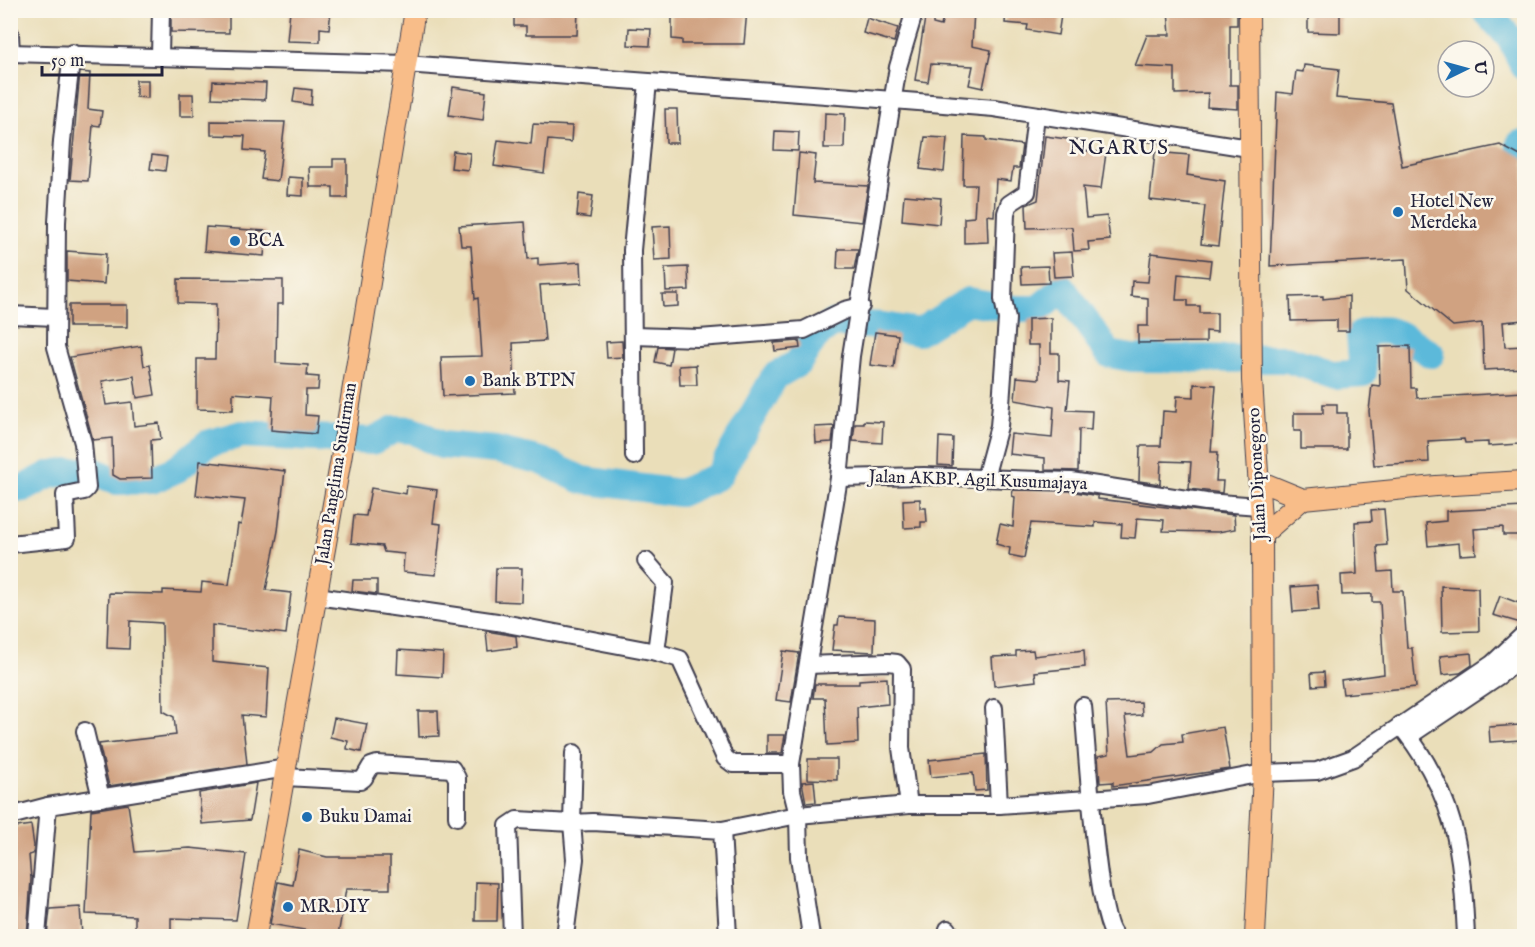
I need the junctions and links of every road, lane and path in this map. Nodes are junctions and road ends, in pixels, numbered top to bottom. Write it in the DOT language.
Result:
graph roads {
  1 [pos="161,10"];
  2 [pos="415,10"];
  3 [pos="915,10"];
  4 [pos="1249,10"];
  5 [pos="10,34"];
  6 [pos="11,53"];
  7 [pos="72,53"];
  8 [pos="160,56"];
  9 [pos="405,64"];
  10 [pos="648,81"];
  11 [pos="893,100"];
  12 [pos="1036,115"];
  13 [pos="1249,148"];
  14 [pos="860,313"];
  15 [pos="10,315"];
  16 [pos="55,316"];
  17 [pos="633,336"];
  18 [pos="634,456"];
  19 [pos="839,478"];
  20 [pos="985,478"];
  21 [pos="1258,481"];
  22 [pos="1524,481"];
  23 [pos="1303,498"];
  24 [pos="1259,506"];
  25 [pos="1262,535"];
  26 [pos="10,544"];
  27 [pos="646,561"];
  28 [pos="317,596"];
  29 [pos="1524,634"];
  30 [pos="656,652"];
  31 [pos="1524,654"];
  32 [pos="808,665"];
  33 [pos="1496,669"];
  34 [pos="1083,706"];
  35 [pos="994,708"];
  36 [pos="1404,730"];
  37 [pos="86,731"];
  38 [pos="574,753"];
  39 [pos="791,764"];
  40 [pos="286,773"];
  41 [pos="1263,773"];
  42 [pos="101,798"];
  43 [pos="1092,798"];
  44 [pos="909,805"];
  45 [pos="999,805"];
  46 [pos="48,806"];
  47 [pos="798,815"];
  48 [pos="10,816"];
  49 [pos="457,817"];
  50 [pos="572,824"];
  51 [pos="722,830"];
  52 [pos="37,936"];
  53 [pos="256,936"];
  54 [pos="512,936"];
  55 [pos="565,936"];
  56 [pos="728,936"];
  57 [pos="811,936"];
  58 [pos="1115,936"];
  59 [pos="1255,936"];
  60 [pos="1467,936"];
  1 -- 8 [label="street"];
  2 -- 9 [label="main road, Jalan Panglima Sudirman"];
  3 -- 11 [label="street"];
  4 -- 13 [label="main road, Jalan Diponegoro"];
  5 -- 6 [label="street"];
  6 -- 7 [label="street"];
  7 -- 8 [label="street"];
  7 -- 16 [label="street"];
  8 -- 9 [label="street"];
  9 -- 10 [label="street"];
  9 -- 28 [label="main road, Jalan Panglima Sudirman"];
  10 -- 11 [label="street"];
  10 -- 17 [label="street"];
  11 -- 12 [label="street"];
  11 -- 14 [label="street"];
  12 -- 13 [label="street"];
  12 -- 20 [label="street"];
  13 -- 21 [label="main road, Jalan Diponegoro"];
  14 -- 17 [label="street"];
  14 -- 19 [label="street"];
  15 -- 16 [label="street"];
  16 -- 26 [label="street"];
  17 -- 18 [label="street"];
  19 -- 20 [label="street, Jalan AKBP. Agil Kusumajaya"];
  19 -- 32 [label="street"];
  20 -- 24 [label="street, Jalan AKBP. Agil Kusumajaya"];
  21 -- 23 [label="main road"];
  21 -- 24 [label="main road, Jalan Diponegoro"];
  22 -- 23 [label="main road"];
  23 -- 25 [label="main road"];
  24 -- 25 [label="main road, Jalan Diponegoro"];
  25 -- 41 [label="main road, Jalan Diponegoro"];
  27 -- 30 [label="street"];
  28 -- 30 [label="street"];
  28 -- 40 [label="main road, Jalan Panglima Sudirman"];
  29 -- 33 [label="street"];
  30 -- 39 [label="street"];
  31 -- 33 [label="street"];
  32 -- 39 [label="street"];
  32 -- 44 [label="street"];
  33 -- 36 [label="street"];
  34 -- 43 [label="street"];
  35 -- 45 [label="street"];
  36 -- 41 [label="street"];
  36 -- 60 [label="street"];
  37 -- 42 [label="street"];
  38 -- 50 [label="street"];
  39 -- 47 [label="street"];
  40 -- 42 [label="street"];
  40 -- 49 [label="street"];
  40 -- 53 [label="main road, Jalan Panglima Sudirman"];
  41 -- 43 [label="street"];
  41 -- 59 [label="main road, Jalan Diponegoro"];
  42 -- 46 [label="street"];
  43 -- 45 [label="street"];
  43 -- 58 [label="street"];
  44 -- 45 [label="street"];
  44 -- 47 [label="street"];
  46 -- 48 [label="street"];
  46 -- 52 [label="street"];
  47 -- 51 [label="street"];
  47 -- 57 [label="street"];
  50 -- 51 [label="street"];
  50 -- 54 [label="street"];
  50 -- 55 [label="street"];
  51 -- 56 [label="street"];
}
